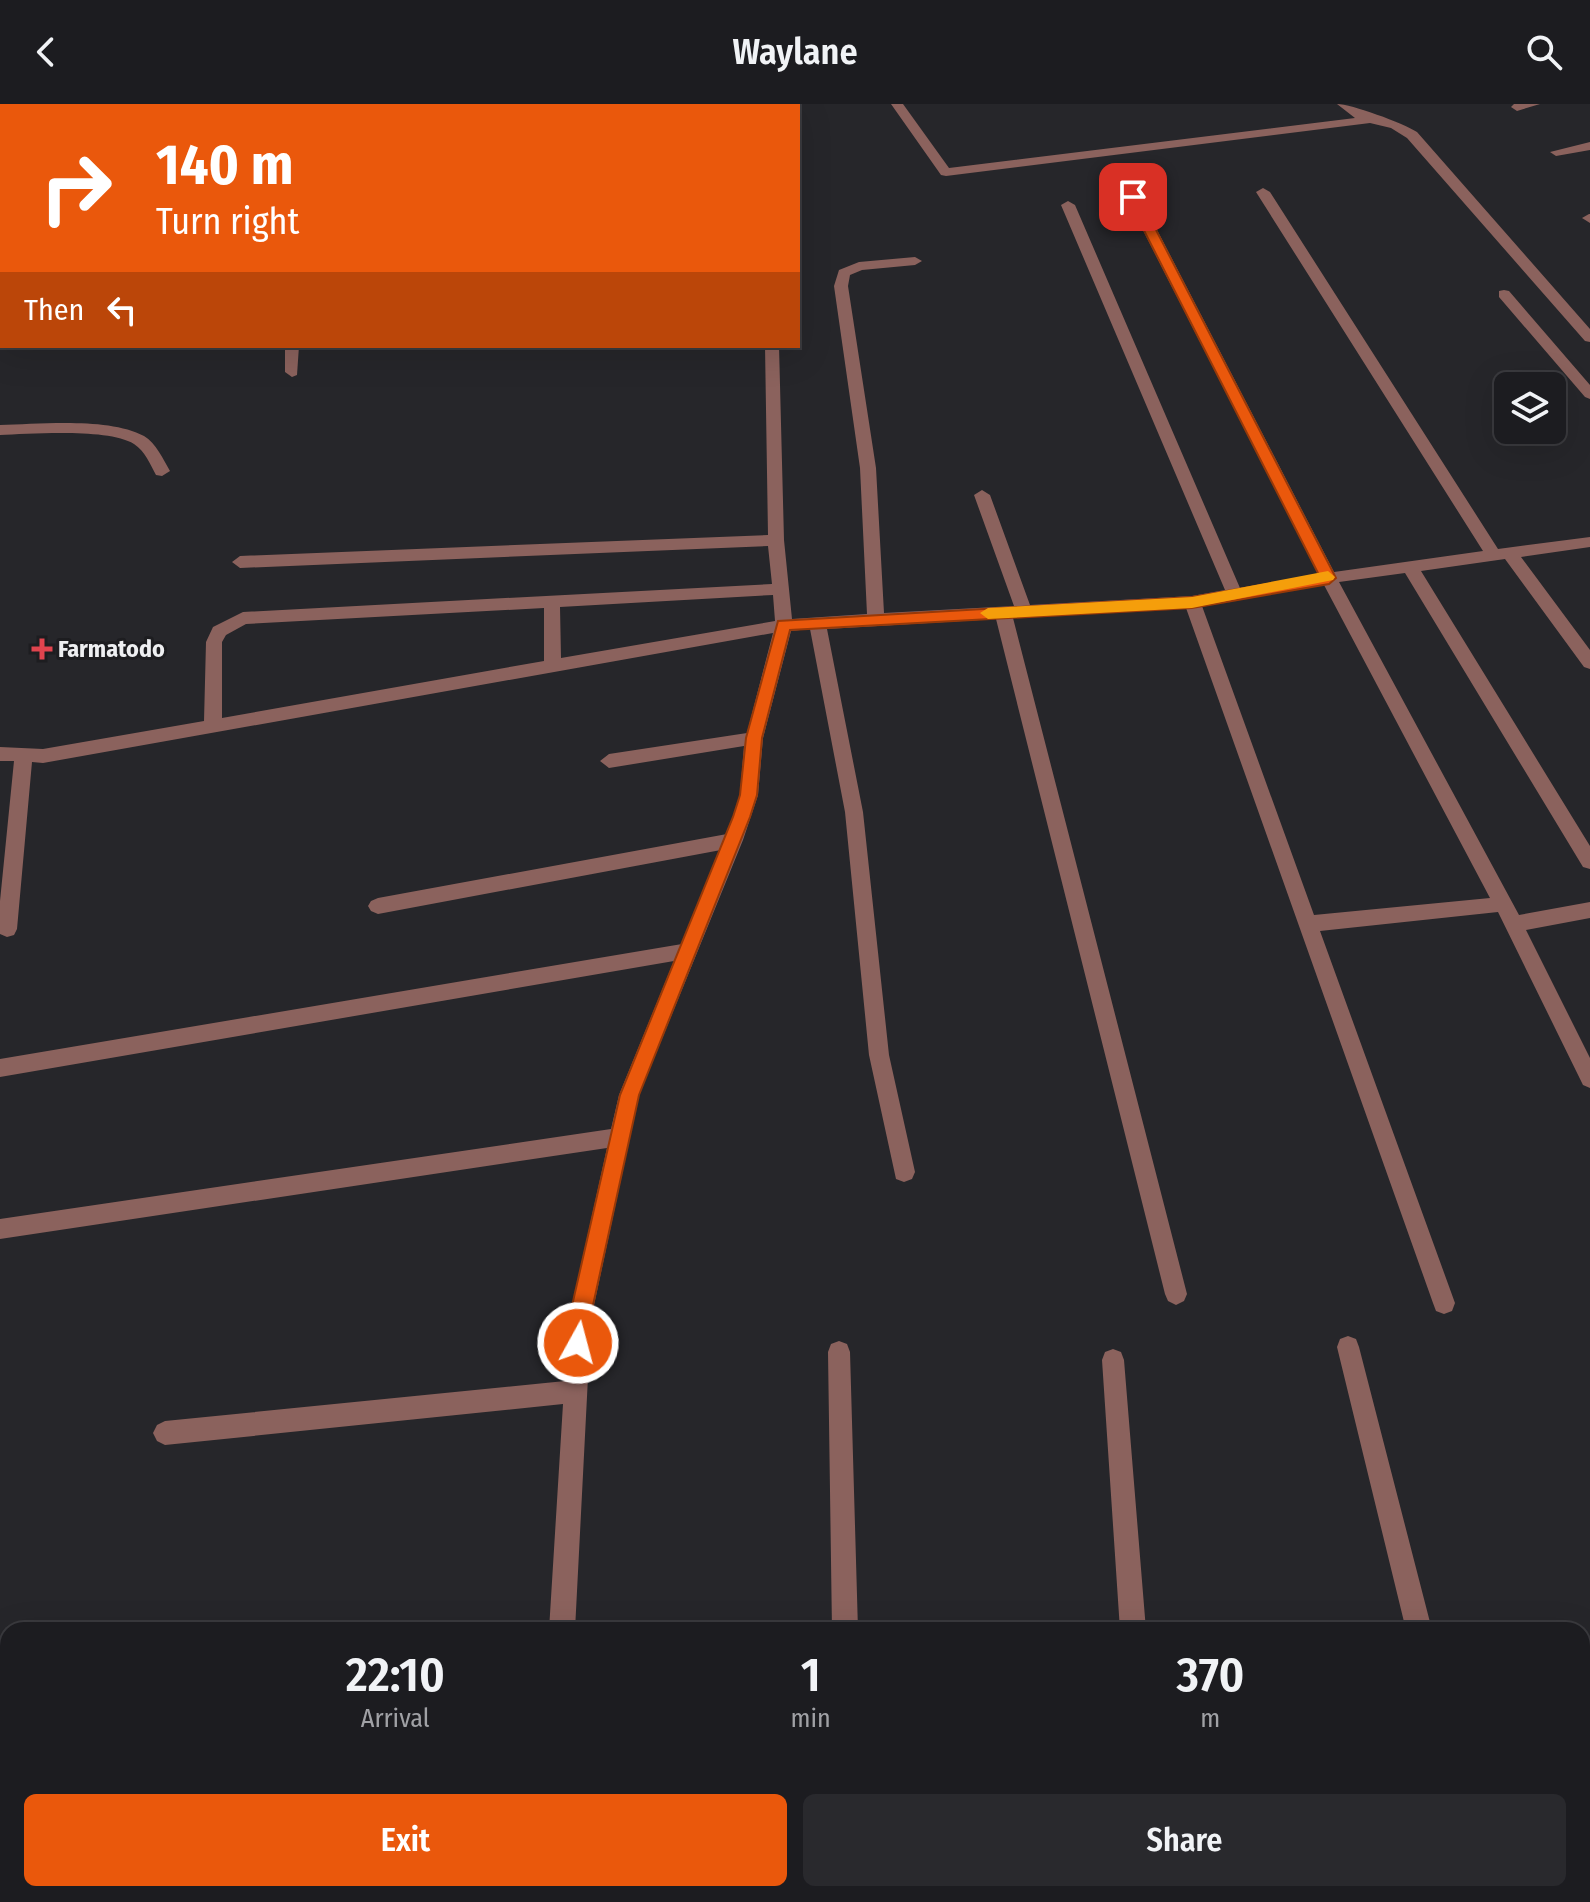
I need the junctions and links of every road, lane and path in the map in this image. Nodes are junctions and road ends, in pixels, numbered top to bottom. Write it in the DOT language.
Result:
graph roads {
  1 [pos="897,104"];
  2 [pos="1343,104"];
  3 [pos="1534,104"];
  4 [pos="1517,107"];
  5 [pos="1366,120"];
  6 [pos="1590,146"];
  7 [pos="1556,152"];
  8 [pos="1263,192"];
  9 [pos="1133,197"];
  10 [pos="1068,205"];
  11 [pos="915,261"];
  12 [pos="1504,294"];
  13 [pos="1590,338"];
  14 [pos="292,348"];
  15 [pos="772,348"];
  16 [pos="292,372"];
  17 [pos="1590,394"];
  18 [pos="0,430"];
  19 [pos="162,471"];
  20 [pos="982,495"];
  21 [pos="776,540"];
  22 [pos="1590,542"];
  23 [pos="1502,554"];
  24 [pos="240,562"];
  25 [pos="1410,567"];
  26 [pos="1329,578"];
  27 [pos="780,589"];
  28 [pos="1235,595"];
  29 [pos="1192,602"];
  30 [pos="552,603"];
  31 [pos="1003,612"];
  32 [pos="1024,612"];
  33 [pos="876,620"];
  34 [pos="817,623"];
  35 [pos="784,625"];
  36 [pos="1590,663"];
  37 [pos="553,666"];
  38 [pos="213,726"];
  39 [pos="754,738"];
  40 [pos="0,754"];
  41 [pos="23,757"];
  42 [pos="609,761"];
  43 [pos="734,840"];
  44 [pos="1590,862"];
  45 [pos="1504,904"];
  46 [pos="378,906"];
  47 [pos="1590,910"];
  48 [pos="1307,924"];
  49 [pos="1514,924"];
  50 [pos="7,929"];
  51 [pos="686,951"];
  52 [pos="0,1068"];
  53 [pos="1590,1079"];
  54 [pos="620,1137"];
  55 [pos="904,1172"];
  56 [pos="0,1229"];
  57 [pos="1176,1294"];
  58 [pos="1444,1303"];
  59 [pos="1348,1347"];
  60 [pos="839,1352"];
  61 [pos="1113,1360"];
  62 [pos="575,1391"];
  63 [pos="165,1433"];
  64 [pos="562,1622"];
  65 [pos="845,1622"];
  66 [pos="1132,1622"];
  67 [pos="1417,1622"];
  1 -- 5 [label="street"];
  2 -- 5 [label="street"];
  3 -- 4 [label="street"];
  5 -- 13 [label="street"];
  6 -- 7 [label="street"];
  8 -- 23 [label="street"];
  9 -- 26 [label="street"];
  10 -- 28 [label="street"];
  11 -- 33 [label="street"];
  12 -- 17 [label="street"];
  14 -- 16 [label="street"];
  15 -- 21 [label="street"];
  18 -- 19 [label="street"];
  20 -- 32 [label="street"];
  21 -- 24 [label="street"];
  21 -- 27 [label="street"];
  22 -- 23 [label="street"];
  23 -- 25 [label="street"];
  23 -- 36 [label="street"];
  25 -- 26 [label="street"];
  25 -- 44 [label="street"];
  26 -- 28 [label="street"];
  26 -- 45 [label="street"];
  27 -- 30 [label="street"];
  27 -- 35 [label="street"];
  28 -- 29 [label="street"];
  29 -- 32 [label="street"];
  29 -- 48 [label="street"];
  30 -- 37 [label="street"];
  30 -- 38 [label="street"];
  31 -- 32 [label="street"];
  31 -- 33 [label="street"];
  31 -- 57 [label="street"];
  33 -- 34 [label="street"];
  34 -- 35 [label="street"];
  34 -- 55 [label="street"];
  35 -- 37 [label="street"];
  35 -- 39 [label="street"];
  37 -- 38 [label="street"];
  38 -- 41 [label="street"];
  39 -- 42 [label="street"];
  39 -- 43 [label="street"];
  40 -- 41 [label="street"];
  41 -- 50 [label="street"];
  43 -- 46 [label="street"];
  43 -- 51 [label="street"];
  45 -- 48 [label="street"];
  45 -- 49 [label="street"];
  47 -- 49 [label="street"];
  48 -- 58 [label="street"];
  49 -- 53 [label="street"];
  51 -- 52 [label="street"];
  51 -- 54 [label="street"];
  54 -- 56 [label="street"];
  54 -- 62 [label="street"];
  59 -- 67 [label="street"];
  60 -- 65 [label="street"];
  61 -- 66 [label="street"];
  62 -- 63 [label="street"];
  62 -- 64 [label="street"];
}
